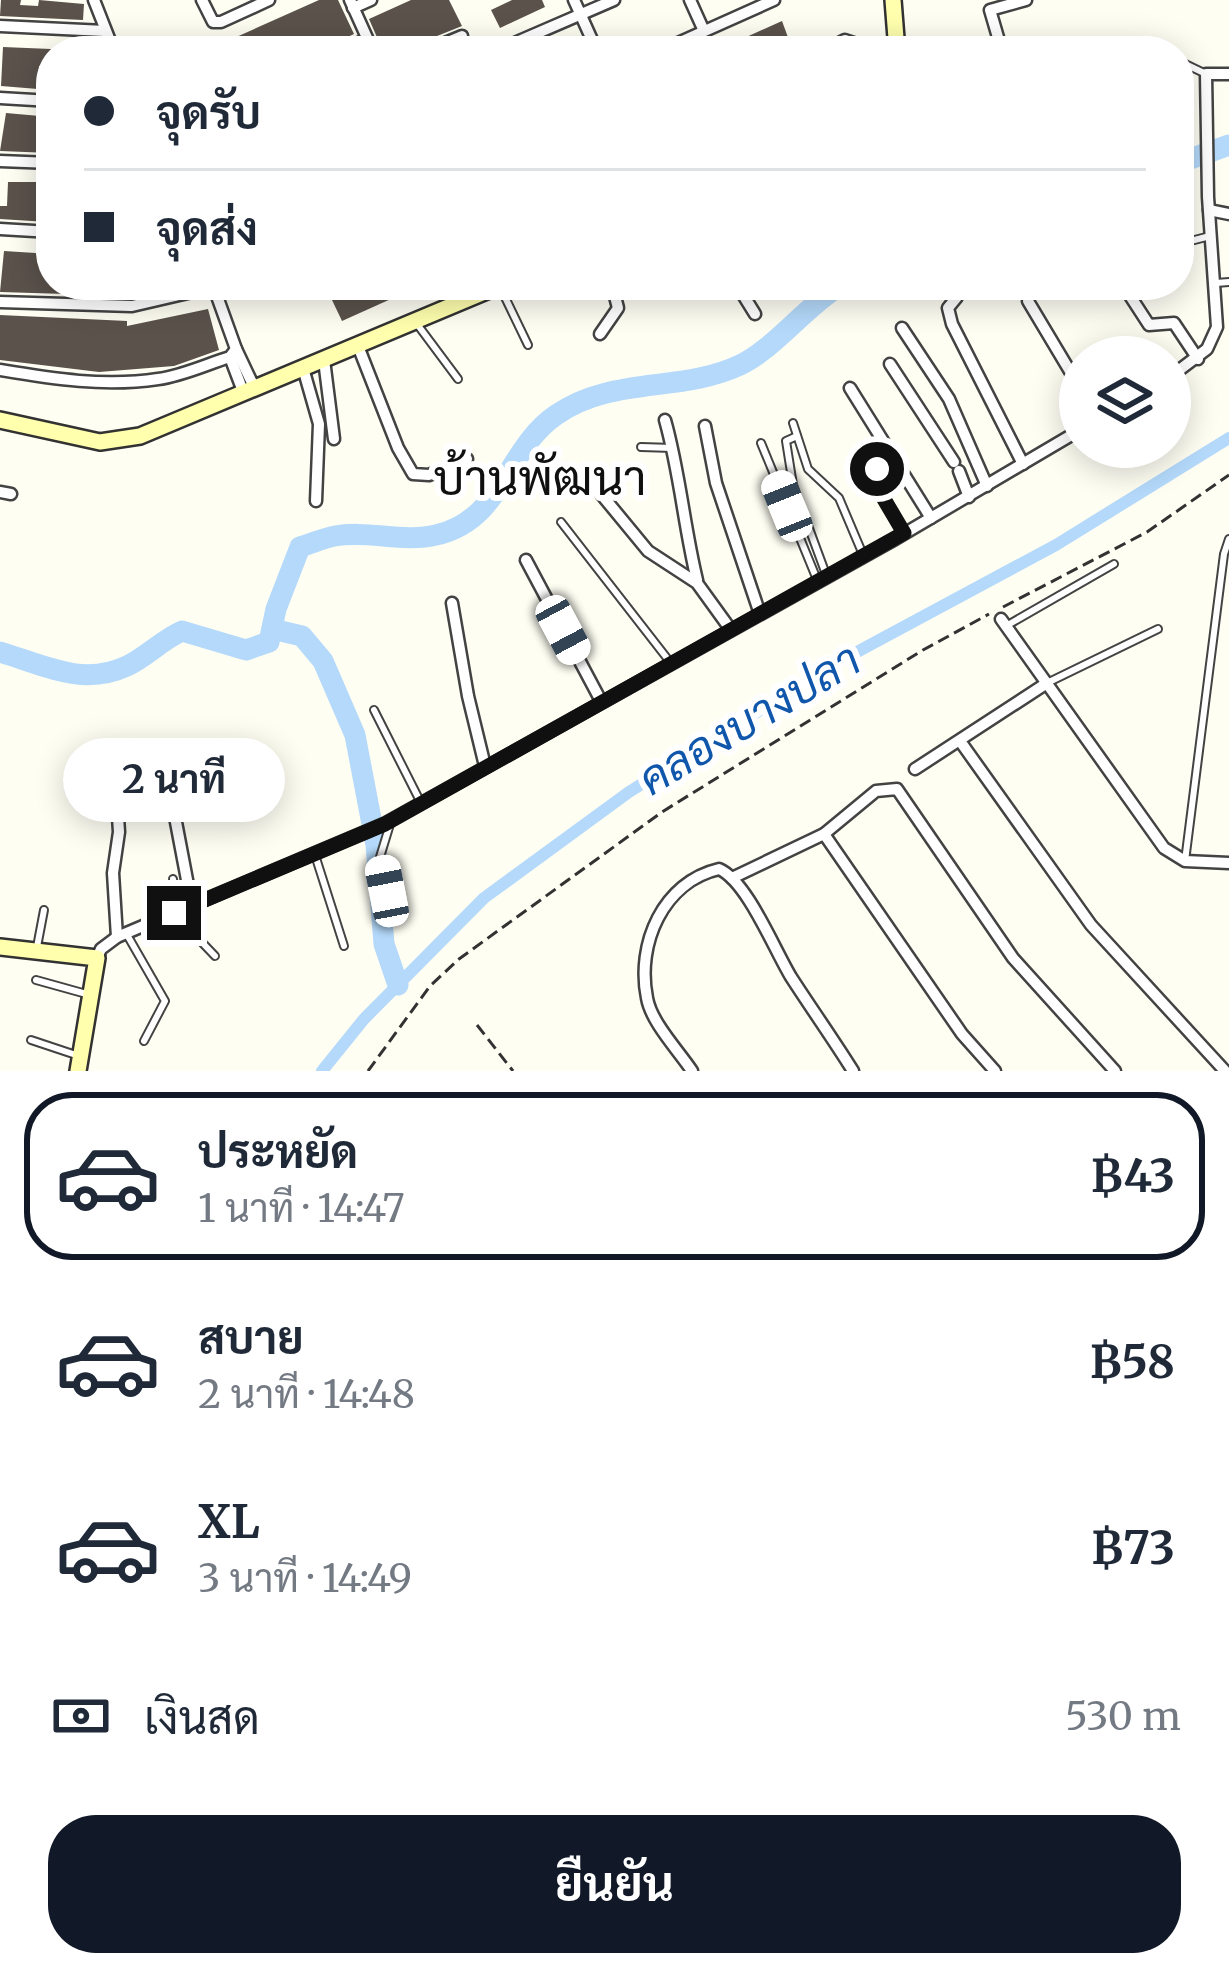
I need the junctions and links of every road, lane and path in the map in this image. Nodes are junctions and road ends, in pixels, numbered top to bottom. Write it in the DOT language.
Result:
graph roads {
  1 [pos="94,0"];
  2 [pos="202,0"];
  3 [pos="269,0"];
  4 [pos="371,0"];
  5 [pos="574,0"];
  6 [pos="614,0"];
  7 [pos="690,0"];
  8 [pos="774,0"];
  9 [pos="892,0"];
  10 [pos="1026,0"];
  11 [pos="351,4"];
  12 [pos="989,5"];
  13 [pos="580,15"];
  14 [pos="0,26"];
  15 [pos="105,31"];
  16 [pos="704,31"];
  17 [pos="107,36"];
  18 [pos="366,36"];
  19 [pos="531,36"];
  20 [pos="589,36"];
  21 [pos="693,36"];
  22 [pos="896,36"];
  23 [pos="998,36"];
  24 [pos="1194,69"];
  25 [pos="1206,74"];
  26 [pos="1229,74"];
  27 [pos="0,98"];
  28 [pos="36,100"];
  29 [pos="0,160"];
  30 [pos="36,162"];
  31 [pos="1209,210"];
  32 [pos="1229,214"];
  33 [pos="0,229"];
  34 [pos="36,231"];
  35 [pos="1211,236"];
  36 [pos="1194,240"];
  37 [pos="1222,283"];
  38 [pos="157,300"];
  39 [pos="218,300"];
  40 [pos="466,300"];
  41 [pos="507,300"];
  42 [pos="615,300"];
  43 [pos="746,300"];
  44 [pos="955,300"];
  45 [pos="1132,300"];
  46 [pos="1028,301"];
  47 [pos="0,302"];
  48 [pos="755,314"];
  49 [pos="415,322"];
  50 [pos="902,328"];
  51 [pos="600,334"];
  52 [pos="528,345"];
  53 [pos="358,346"];
  54 [pos="233,353"];
  55 [pos="1059,353"];
  56 [pos="1198,359"];
  57 [pos="324,360"];
  58 [pos="1191,363"];
  59 [pos="890,364"];
  60 [pos="303,368"];
  61 [pos="0,370"];
  62 [pos="458,379"];
  63 [pos="850,388"];
  64 [pos="249,391"];
  65 [pos="0,420"];
  66 [pos="665,420"];
  67 [pos="793,423"];
  68 [pos="705,426"];
  69 [pos="797,436"];
  70 [pos="334,439"];
  71 [pos="761,442"];
  72 [pos="1059,443"];
  73 [pos="641,447"];
  74 [pos="673,448"];
  75 [pos="878,448"];
  76 [pos="466,459"];
  77 [pos="1023,464"];
  78 [pos="1229,476"];
  79 [pos="987,486"];
  80 [pos="601,494"];
  81 [pos="969,497"];
  82 [pos="316,501"];
  83 [pos="931,518"];
  84 [pos="561,522"];
  85 [pos="904,533"];
  86 [pos="1229,539"];
  87 [pos="864,556"];
  88 [pos="526,560"];
  89 [pos="1114,564"];
  90 [pos="823,579"];
  91 [pos="697,584"];
  92 [pos="452,603"];
  93 [pos="760,614"];
  94 [pos="1003,623"];
  95 [pos="1158,629"];
  96 [pos="731,630"];
  97 [pos="670,662"];
  98 [pos="1047,682"];
  99 [pos="601,701"];
  100 [pos="374,710"];
  101 [pos="960,741"];
  102 [pos="164,754"];
  103 [pos="485,766"];
  104 [pos="915,769"];
  105 [pos="116,786"];
  106 [pos="422,802"];
  107 [pos="388,822"];
  108 [pos="824,834"];
  109 [pos="315,855"];
  110 [pos="1185,861"];
  111 [pos="1229,863"];
  112 [pos="732,878"];
  113 [pos="173,879"];
  114 [pos="387,891"];
  115 [pos="192,906"];
  116 [pos="44,910"];
  117 [pos="176,912"];
  118 [pos="121,935"];
  119 [pos="344,946"];
  120 [pos="0,947"];
  121 [pos="37,951"];
  122 [pos="215,956"];
  123 [pos="97,958"];
  124 [pos="36,980"];
  125 [pos="91,995"];
  126 [pos="478,1025"];
  127 [pos="32,1040"];
  128 [pos="144,1041"];
  129 [pos="79,1063"];
  130 [pos="368,1071"];
  131 [pos="513,1071"];
  132 [pos="692,1071"];
  133 [pos="853,1071"];
  134 [pos="995,1071"];
  135 [pos="1115,1071"];
  136 [pos="1225,1071"];
  1 -- 15 [label="street"];
  2 -- 3 [label="street"];
  4 -- 11 [label="street"];
  5 -- 13 [label="street"];
  6 -- 13 [label="street"];
  7 -- 16 [label="street"];
  8 -- 16 [label="street"];
  9 -- 22 [label="street"];
  10 -- 12 [label="street"];
  11 -- 18 [label="street"];
  12 -- 23 [label="street"];
  13 -- 19 [label="street"];
  13 -- 20 [label="street"];
  14 -- 15 [label="street"];
  15 -- 17 [label="street"];
  16 -- 21 [label="street"];
  24 -- 25 [label="lane"];
  25 -- 26 [label="street"];
  25 -- 31 [label="street"];
  27 -- 28 [label="street"];
  29 -- 30 [label="street"];
  31 -- 32 [label="street"];
  31 -- 35 [label="street"];
  33 -- 34 [label="street"];
  35 -- 36 [label="lane"];
  35 -- 37 [label="street"];
  37 -- 56 [label="street"];
  38 -- 47 [label="street"];
  39 -- 54 [label="street"];
  40 -- 49 [label="street"];
  41 -- 52 [label="lane"];
  42 -- 51 [label="street"];
  43 -- 48 [label="street"];
  44 -- 77 [label="street"];
  45 -- 56 [label="street"];
  46 -- 55 [label="street"];
  49 -- 53 [label="street"];
  49 -- 62 [label="lane"];
  50 -- 79 [label="street"];
  53 -- 57 [label="street"];
  53 -- 76 [label="street"];
  54 -- 61 [label="street"];
  54 -- 64 [label="street"];
  56 -- 58 [label="street"];
  57 -- 60 [label="street"];
  57 -- 70 [label="street"];
  59 -- 81 [label="street"];
  60 -- 64 [label="street"];
  60 -- 82 [label="street"];
  63 -- 83 [label="street"];
  64 -- 65 [label="street"];
  66 -- 74 [label="street"];
  67 -- 69 [label="lane"];
  68 -- 93 [label="street"];
  69 -- 87 [label="lane"];
  69 -- 90 [label="lane"];
  71 -- 90 [label="lane"];
  72 -- 77 [label="street"];
  73 -- 74 [label="lane"];
  74 -- 91 [label="street"];
  75 -- 85 [label="lane"];
  77 -- 79 [label="street"];
  78 -- 130 [label="path"];
  79 -- 81 [label="street"];
  80 -- 91 [label="street"];
  81 -- 83 [label="street"];
  83 -- 85 [label="street"];
  84 -- 97 [label="lane"];
  85 -- 87 [label="street"];
  86 -- 110 [label="lane"];
  87 -- 90 [label="street"];
  88 -- 99 [label="street"];
  89 -- 94 [label="lane"];
  90 -- 93 [label="street"];
  91 -- 96 [label="street"];
  92 -- 103 [label="street"];
  93 -- 96 [label="street"];
  94 -- 98 [label="street"];
  95 -- 98 [label="lane"];
  96 -- 97 [label="street"];
  97 -- 99 [label="street"];
  98 -- 101 [label="street"];
  98 -- 110 [label="street"];
  99 -- 103 [label="street"];
  100 -- 106 [label="lane"];
  101 -- 104 [label="street"];
  101 -- 136 [label="street"];
  102 -- 115 [label="street"];
  103 -- 106 [label="street"];
  105 -- 118 [label="street"];
  106 -- 107 [label="street"];
  107 -- 109 [label="street"];
  107 -- 114 [label="lane"];
  108 -- 112 [label="street"];
  108 -- 134 [label="street"];
  108 -- 135 [label="street"];
  109 -- 115 [label="street"];
  109 -- 119 [label="lane"];
  110 -- 111 [label="street"];
  112 -- 132 [label="street"];
  112 -- 133 [label="street"];
  113 -- 117 [label="lane"];
  115 -- 117 [label="street"];
  116 -- 121 [label="lane"];
  117 -- 118 [label="street"];
  117 -- 122 [label="lane"];
  118 -- 123 [label="street"];
  118 -- 128 [label="lane"];
  120 -- 121 [label="street"];
  121 -- 123 [label="street"];
  123 -- 125 [label="street"];
  124 -- 125 [label="lane"];
  125 -- 129 [label="street"];
  126 -- 131 [label="path"];
  127 -- 129 [label="lane"];
}
